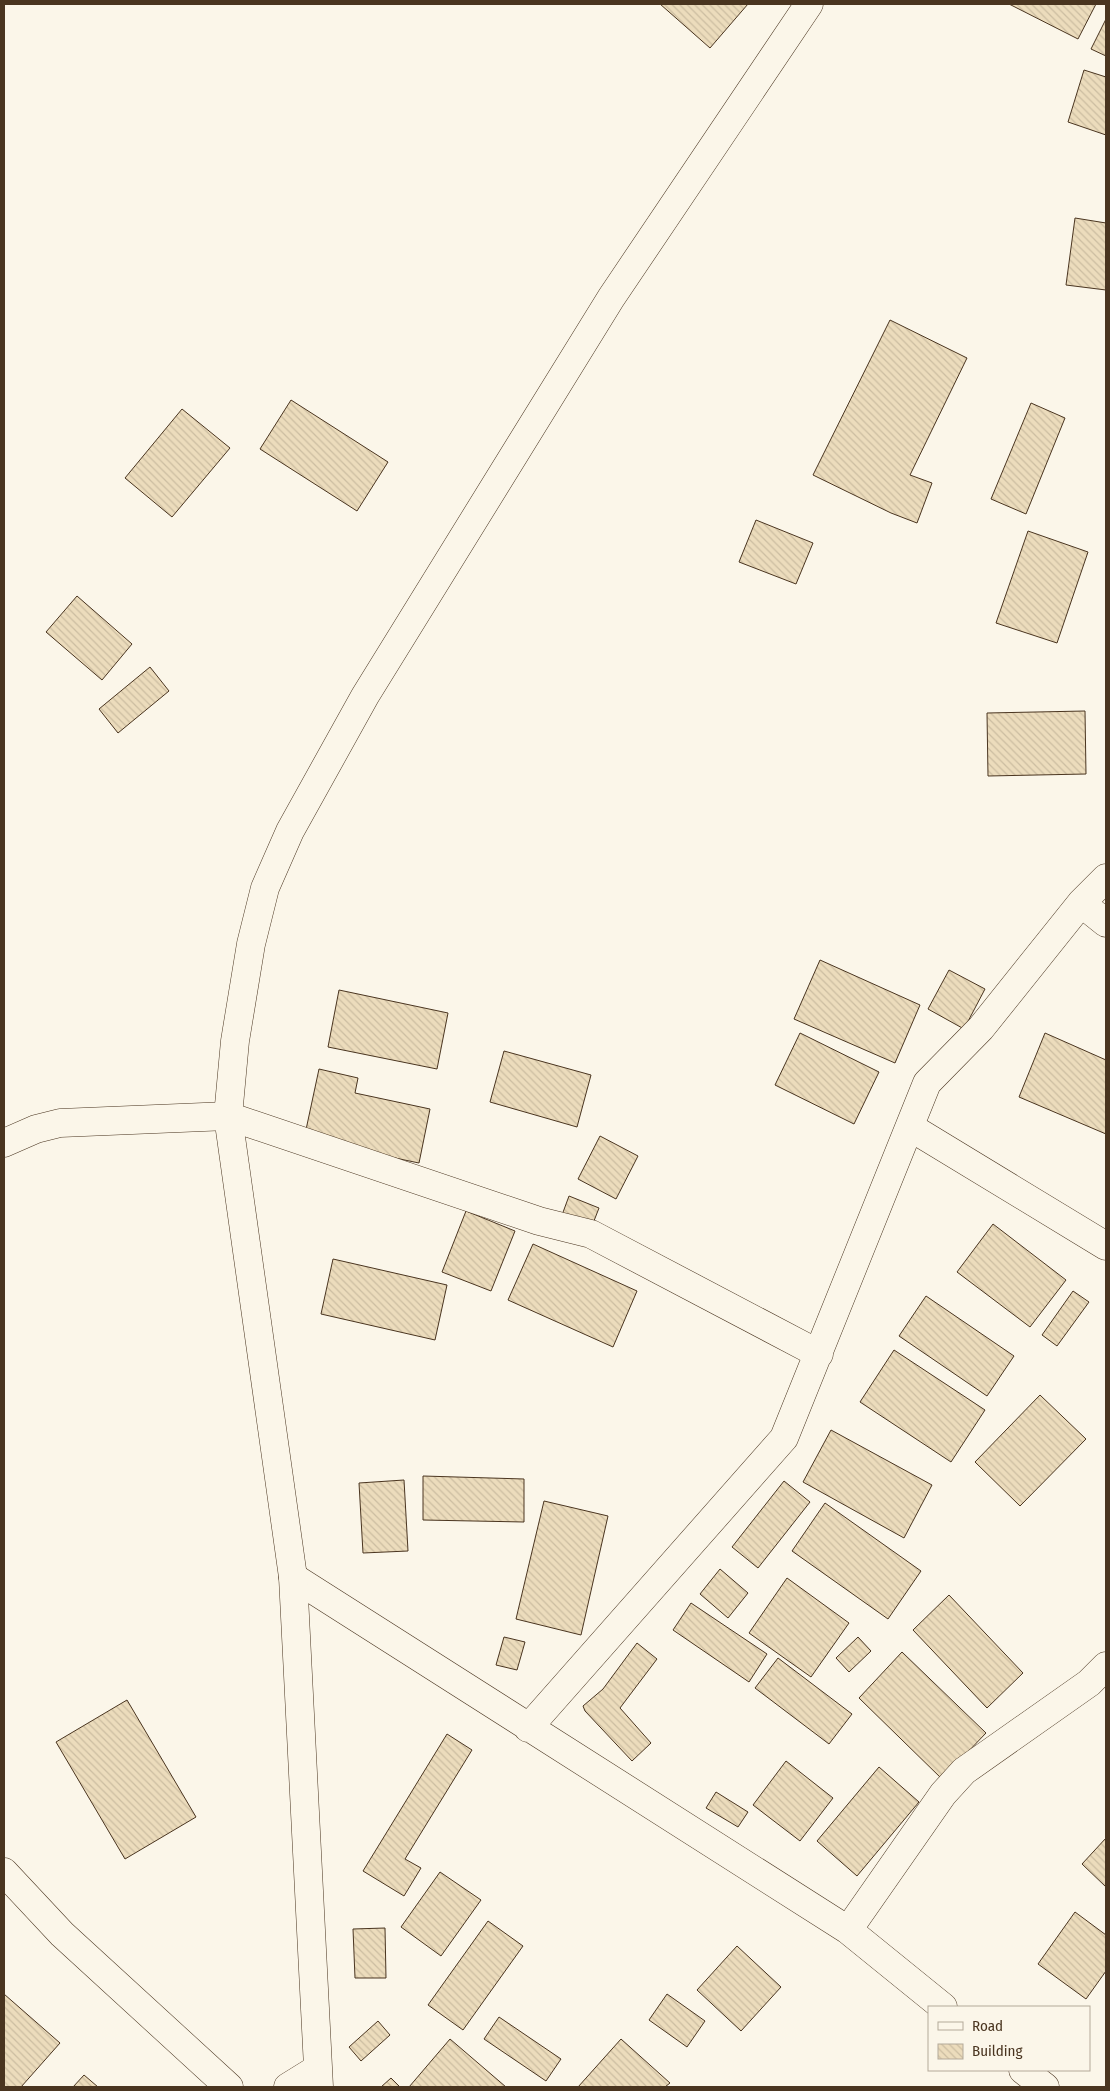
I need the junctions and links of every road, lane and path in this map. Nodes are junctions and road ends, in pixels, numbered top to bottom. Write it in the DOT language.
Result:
graph roads {
  1 [pos="808,4"];
  2 [pos="1106,878"];
  3 [pos="1081,903"];
  4 [pos="1106,923"];
  5 [pos="228,1116"];
  6 [pos="910,1127"];
  7 [pos="4,1143"];
  8 [pos="1106,1246"];
  9 [pos="819,1354"];
  10 [pos="293,1577"];
  11 [pos="1106,1666"];
  12 [pos="528,1728"];
  13 [pos="4,1872"];
  14 [pos="848,1930"];
  15 [pos="942,2006"];
  16 [pos="1024,2071"];
  17 [pos="199,2078"];
  18 [pos="318,2078"];
  19 [pos="229,2087"];
  20 [pos="288,2087"];
  21 [pos="1045,2087"];
  1 -- 5 [label="street"];
  2 -- 3 [label="street"];
  3 -- 4 [label="street"];
  3 -- 6 [label="street"];
  5 -- 7 [label="street"];
  5 -- 9 [label="street"];
  5 -- 10 [label="street"];
  6 -- 8 [label="street"];
  6 -- 9 [label="street"];
  9 -- 12 [label="street"];
  10 -- 12 [label="street"];
  10 -- 18 [label="street"];
  11 -- 14 [label="street"];
  12 -- 14 [label="street"];
  13 -- 17 [label="street"];
  14 -- 15 [label="street"];
  16 -- 21 [label="street"];
  17 -- 19 [label="street"];
  18 -- 20 [label="street"];
}
